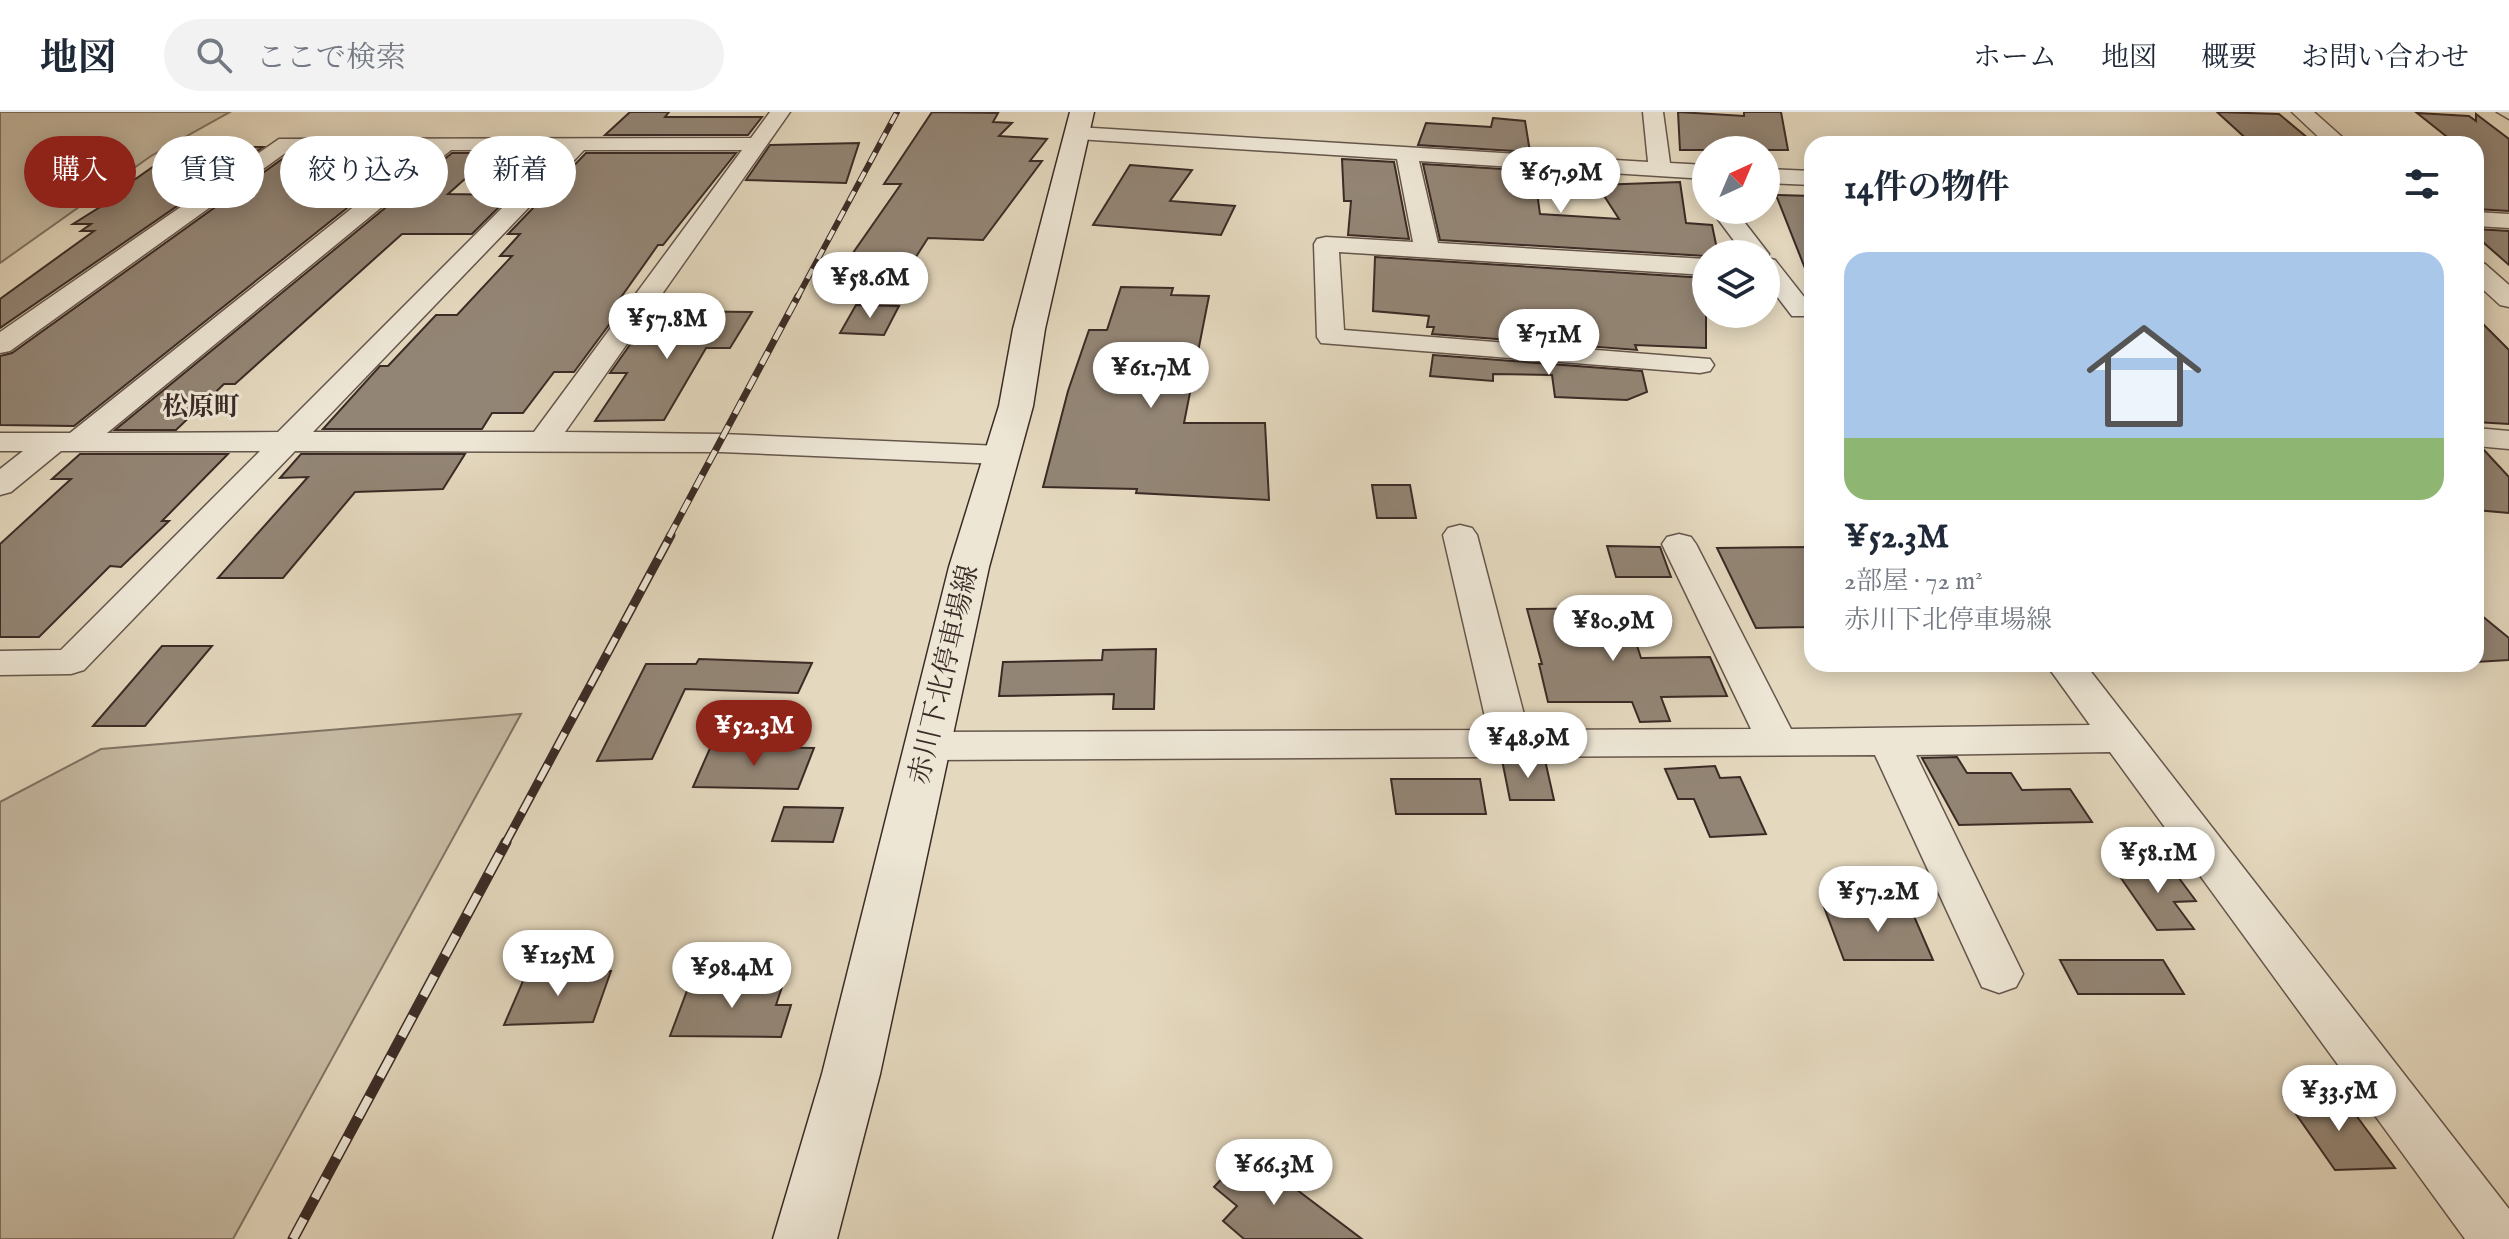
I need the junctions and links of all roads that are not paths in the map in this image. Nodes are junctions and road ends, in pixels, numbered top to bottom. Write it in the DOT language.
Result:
graph roads {
  1 [pos="780,112"];
  2 [pos="1653,112"];
  3 [pos="2302,112"];
  4 [pos="1080,122"];
  5 [pos="2330,136"];
  6 [pos="448,144"];
  7 [pos="578,144"];
  8 [pos="757,144"];
  9 [pos="280,147"];
  10 [pos="1407,154"];
  11 [pos="1660,170"];
  12 [pos="1692,175"];
  13 [pos="1780,177"];
  14 [pos="1804,178"];
  15 [pos="363,208"];
  16 [pos="2484,219"];
  17 [pos="2509,221"];
  18 [pos="1427,250"];
  19 [pos="1692,266"];
  20 [pos="2484,276"];
  21 [pos="1780,283"];
  22 [pos="2509,299"];
  23 [pos="1804,310"];
  24 [pos="0,345"];
  25 [pos="1700,365"];
  26 [pos="2484,438"];
  27 [pos="2509,440"];
  28 [pos="287,441"];
  29 [pos="543,441"];
  30 [pos="0,442"];
  31 [pos="65,442"];
  32 [pos="1000,455"];
  33 [pos="0,485"];
  34 [pos="1460,535"];
  35 [pos="1679,544"];
  36 [pos="0,663"];
  37 [pos="2071,672"];
  38 [pos="2121,738"];
  39 [pos="1888,739"];
  40 [pos="1511,742"];
  41 [pos="1778,743"];
  42 [pos="929,746"];
  43 [pos="1999,974"];
  44 [pos="805,1239"];
  45 [pos="2498,1239"];
  1 -- 8 [label="street"];
  2 -- 11 [label="street"];
  3 -- 5 [label="street"];
  4 -- 10 [label="street"];
  4 -- 32 [label="main road, 赤川下北停車場線"];
  6 -- 7 [label="street"];
  7 -- 8 [label="street"];
  7 -- 28 [label="street"];
  8 -- 29 [label="street"];
  9 -- 24 [label="street"];
  10 -- 11 [label="street"];
  10 -- 18 [label="street"];
  11 -- 12 [label="street"];
  13 -- 14 [label="street"];
  15 -- 31 [label="street"];
  16 -- 17 [label="street"];
  18 -- 19 [label="street"];
  18 -- 25 [label="street"];
  20 -- 22 [label="street"];
  21 -- 23 [label="street"];
  26 -- 27 [label="street"];
  28 -- 29 [label="street"];
  28 -- 31 [label="street"];
  28 -- 36 [label="street"];
  29 -- 32 [label="street"];
  30 -- 31 [label="street"];
  31 -- 33 [label="street"];
  32 -- 42 [label="main road, 赤川下北停車場線"];
  34 -- 40 [label="street"];
  35 -- 41 [label="street"];
  37 -- 38 [label="street"];
  38 -- 39 [label="street"];
  38 -- 45 [label="street"];
  39 -- 41 [label="street"];
  39 -- 43 [label="street"];
  40 -- 41 [label="street"];
  40 -- 42 [label="street"];
  42 -- 44 [label="main road, 赤川下北停車場線"];
}
